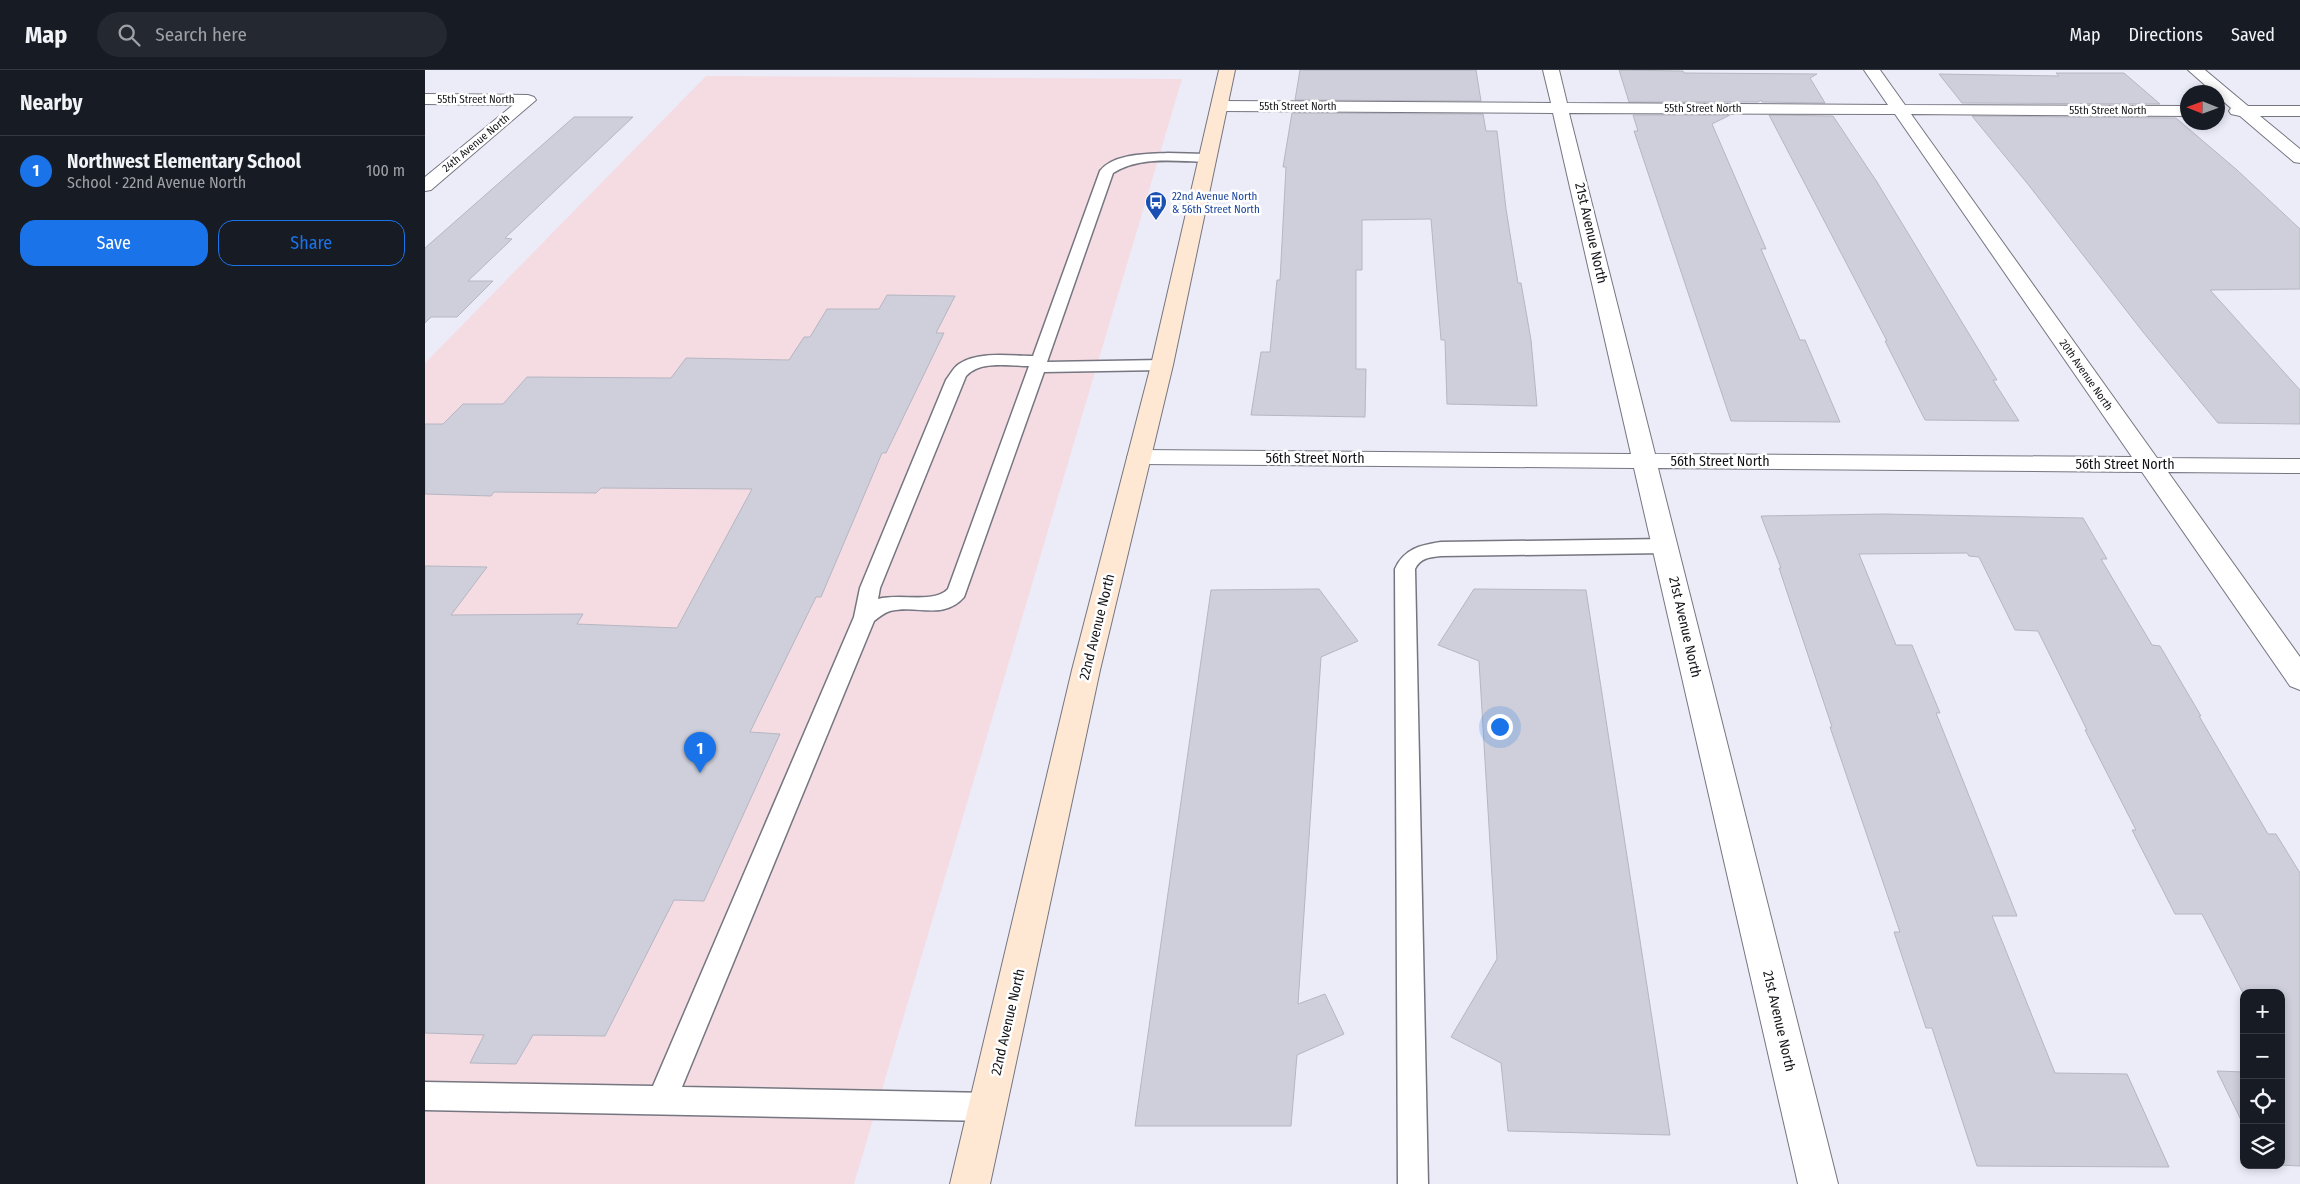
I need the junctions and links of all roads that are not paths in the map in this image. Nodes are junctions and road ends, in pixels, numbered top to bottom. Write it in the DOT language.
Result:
graph roads {
  1 [pos="1227,70"];
  2 [pos="1551,70"];
  3 [pos="1872,70"];
  4 [pos="2196,70"];
  5 [pos="425,99"];
  6 [pos="528,100"];
  7 [pos="1219,106"];
  8 [pos="1560,107"];
  9 [pos="1900,109"];
  10 [pos="2180,111"];
  11 [pos="2225,111"];
  12 [pos="2244,111"];
  13 [pos="2300,111"];
  14 [pos="1206,158"];
  15 [pos="2300,158"];
  16 [pos="425,186"];
  17 [pos="1039,364"];
  18 [pos="1161,366"];
  19 [pos="1139,457"];
  20 [pos="1645,461"];
  21 [pos="2149,465"];
  22 [pos="2300,466"];
  23 [pos="1666,546"];
  24 [pos="865,617"];
  25 [pos="2300,680"];
  26 [pos="425,1096"];
  27 [pos="661,1101"];
  28 [pos="989,1106"];
  29 [pos="971,1184"];
  30 [pos="1413,1184"];
  31 [pos="1818,1184"];
  1 -- 7 [label="main road, 22nd Avenue North"];
  2 -- 8 [label="street, 21st Avenue North"];
  3 -- 9 [label="street, 20th Avenue North"];
  4 -- 12 [label="street"];
  5 -- 6 [label="street, 55th Street North"];
  6 -- 16 [label="street, 24th Avenue North"];
  7 -- 8 [label="street, 55th Street North"];
  7 -- 14 [label="main road, 22nd Avenue North"];
  8 -- 9 [label="street, 55th Street North"];
  8 -- 20 [label="street, 21st Avenue North"];
  9 -- 10 [label="street, 55th Street North"];
  9 -- 21 [label="street, 20th Avenue North"];
  11 -- 12 [label="street"];
  12 -- 13 [label="street"];
  12 -- 15 [label="street"];
  14 -- 17 [label="lane"];
  14 -- 18 [label="main road, 22nd Avenue North"];
  17 -- 18 [label="lane"];
  17 -- 24 [label="lane"];
  17 -- 24 [label="lane"];
  18 -- 19 [label="main road, 22nd Avenue North"];
  19 -- 20 [label="street, 56th Street North"];
  19 -- 28 [label="main road, 22nd Avenue North"];
  20 -- 21 [label="street, 56th Street North"];
  20 -- 23 [label="street, 21st Avenue North"];
  21 -- 22 [label="street, 56th Street North"];
  21 -- 25 [label="street, 20th Avenue North"];
  23 -- 30 [label="lane"];
  23 -- 31 [label="street, 21st Avenue North"];
  24 -- 27 [label="lane"];
  26 -- 27 [label="lane"];
  27 -- 28 [label="lane"];
  28 -- 29 [label="main road, 22nd Avenue North"];
}
